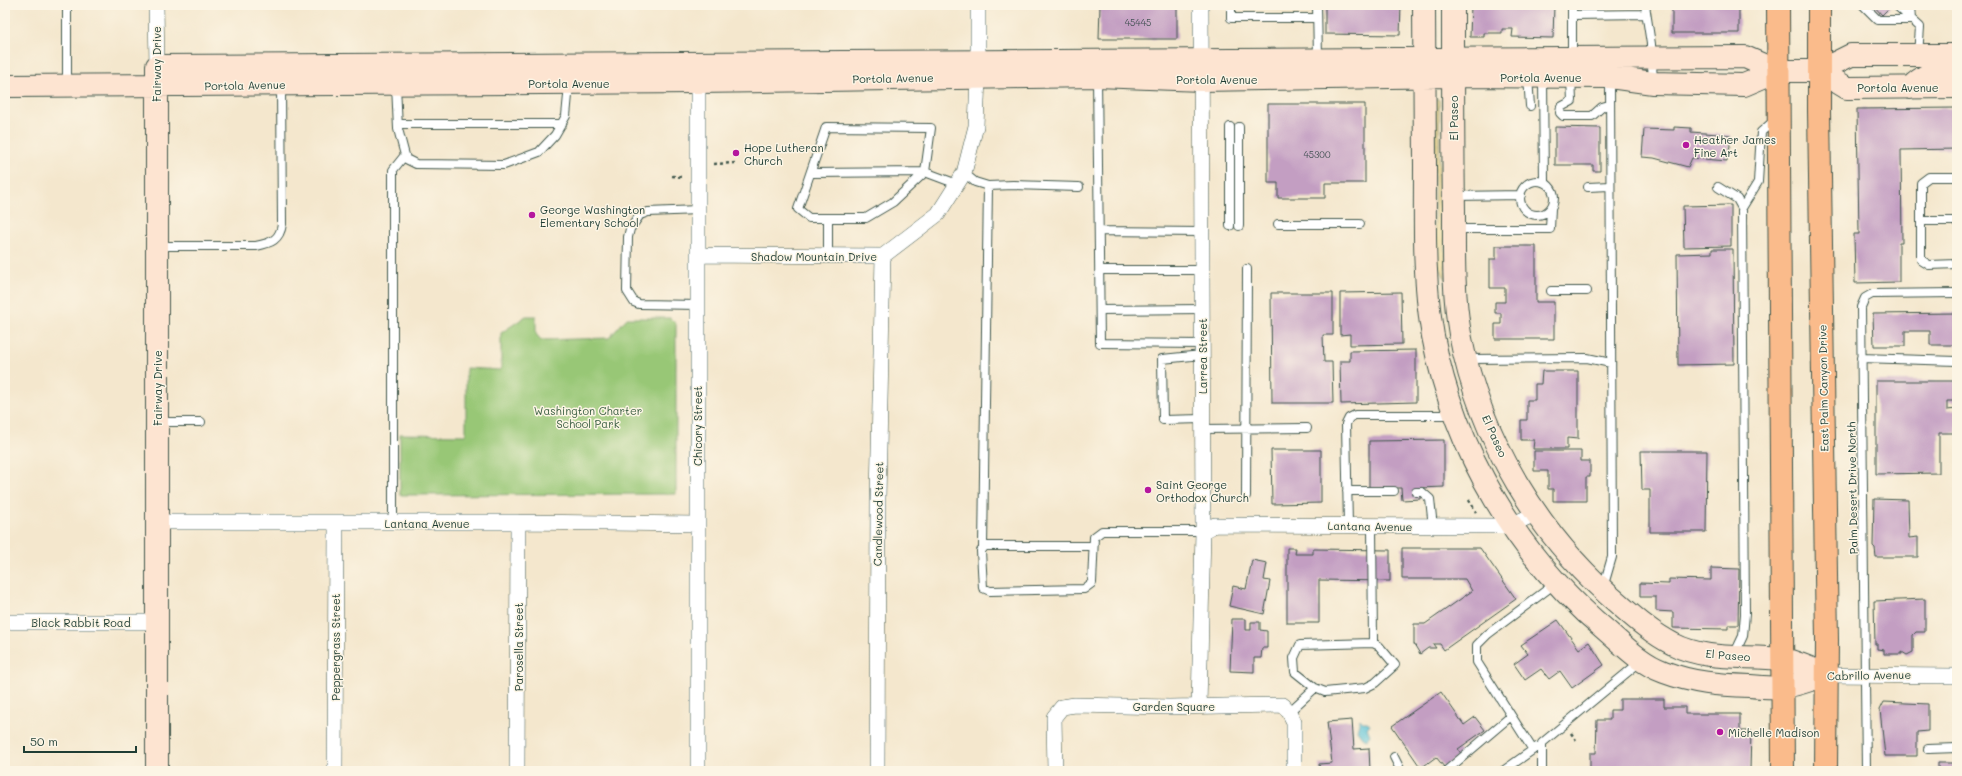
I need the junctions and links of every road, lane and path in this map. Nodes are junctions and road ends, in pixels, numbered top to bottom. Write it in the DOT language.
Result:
graph roads {
  1 [pos="67,5"];
  2 [pos="156,5"];
  3 [pos="978,5"];
  4 [pos="1201,5"];
  5 [pos="1231,5"];
  6 [pos="1317,5"];
  7 [pos="1424,5"];
  8 [pos="1572,5"];
  9 [pos="1646,5"];
  10 [pos="1778,5"];
  11 [pos="1819,5"];
  12 [pos="1863,5"];
  13 [pos="1896,5"];
  14 [pos="1910,5"];
  15 [pos="1453,12"];
  16 [pos="1646,14"];
  17 [pos="1572,15"];
  18 [pos="1317,18"];
  19 [pos="1911,20"];
  20 [pos="1918,54"];
  21 [pos="1957,55"];
  22 [pos="1652,57"];
  23 [pos="1439,67"];
  24 [pos="1559,67"];
  25 [pos="1957,68"];
  26 [pos="978,69"];
  27 [pos="1201,70"];
  28 [pos="1320,71"];
  29 [pos="1777,71"];
  30 [pos="1819,72"];
  31 [pos="156,76"];
  32 [pos="1097,76"];
  33 [pos="1610,77"];
  34 [pos="698,82"];
  35 [pos="570,83"];
  36 [pos="1653,83"];
  37 [pos="281,84"];
  38 [pos="396,84"];
  39 [pos="5,86"];
  40 [pos="67,86"];
  41 [pos="1957,87"];
  42 [pos="1910,88"];
  43 [pos="1609,105"];
  44 [pos="1530,106"];
  45 [pos="1777,117"];
  46 [pos="398,124"];
  47 [pos="562,124"];
  48 [pos="1230,127"];
  49 [pos="1239,127"];
  50 [pos="405,155"];
  51 [pos="737,163"];
  52 [pos="714,164"];
  53 [pos="925,172"];
  54 [pos="811,173"];
  55 [pos="672,176"];
  56 [pos="682,177"];
  57 [pos="1957,177"];
  58 [pos="960,179"];
  59 [pos="1544,182"];
  60 [pos="988,186"];
  61 [pos="1610,186"];
  62 [pos="1079,187"];
  63 [pos="1588,187"];
  64 [pos="1718,187"];
  65 [pos="1520,195"];
  66 [pos="1454,196"];
  67 [pos="1551,208"];
  68 [pos="1742,208"];
  69 [pos="698,210"];
  70 [pos="828,218"];
  71 [pos="1957,221"];
  72 [pos="1921,222"];
  73 [pos="1278,224"];
  74 [pos="1360,224"];
  75 [pos="1230,226"];
  76 [pos="1239,226"];
  77 [pos="1454,229"];
  78 [pos="1099,231"];
  79 [pos="1202,232"];
  80 [pos="157,246"];
  81 [pos="698,255"];
  82 [pos="882,256"];
  83 [pos="828,257"];
  84 [pos="1957,264"];
  85 [pos="1426,268"];
  86 [pos="1100,270"];
  87 [pos="1202,270"];
  88 [pos="1247,270"];
  89 [pos="1551,291"];
  90 [pos="1587,291"];
  91 [pos="1957,293"];
  92 [pos="698,305"];
  93 [pos="1202,309"];
  94 [pos="1100,310"];
  95 [pos="1460,332"];
  96 [pos="1202,350"];
  97 [pos="1861,358"];
  98 [pos="1466,359"];
  99 [pos="1957,361"];
  100 [pos="1611,363"];
  101 [pos="1455,415"];
  102 [pos="158,422"];
  103 [pos="201,422"];
  104 [pos="1202,424"];
  105 [pos="1307,428"];
  106 [pos="1246,429"];
  107 [pos="1347,491"];
  108 [pos="1394,491"];
  109 [pos="1416,492"];
  110 [pos="1246,496"];
  111 [pos="1535,514"];
  112 [pos="157,522"];
  113 [pos="518,522"];
  114 [pos="336,523"];
  115 [pos="393,523"];
  116 [pos="697,524"];
  117 [pos="1511,525"];
  118 [pos="1348,526"];
  119 [pos="1372,526"];
  120 [pos="1433,527"];
  121 [pos="1203,531"];
  122 [pos="1093,546"];
  123 [pos="983,548"];
  124 [pos="1556,582"];
  125 [pos="1603,591"];
  126 [pos="5,622"];
  127 [pos="156,622"];
  128 [pos="1373,643"];
  129 [pos="1734,656"];
  130 [pos="1783,659"];
  131 [pos="1642,660"];
  132 [pos="1826,674"];
  133 [pos="1865,675"];
  134 [pos="1957,676"];
  135 [pos="1783,687"];
  136 [pos="1315,688"];
  137 [pos="1199,706"];
  138 [pos="1289,712"];
  139 [pos="1511,716"];
  140 [pos="1542,743"];
  141 [pos="1957,748"];
  142 [pos="1928,749"];
  143 [pos="1533,750"];
  144 [pos="1394,757"];
  145 [pos="157,771"];
  146 [pos="335,771"];
  147 [pos="518,771"];
  148 [pos="698,771"];
  149 [pos="877,771"];
  150 [pos="1055,771"];
  151 [pos="1294,771"];
  152 [pos="1400,771"];
  153 [pos="1446,771"];
  154 [pos="1503,771"];
  155 [pos="1542,771"];
  156 [pos="1783,771"];
  157 [pos="1826,771"];
  158 [pos="1866,771"];
  1 -- 40 [label="lane"];
  2 -- 31 [label="street, Fairway Drive"];
  3 -- 26 [label="street, Shadow Mountain Drive"];
  4 -- 27 [label="street, Larrea Street"];
  5 -- 18 [label="lane"];
  6 -- 18 [label="lane"];
  7 -- 23 [label="street, El Paseo"];
  8 -- 17 [label="lane"];
  9 -- 16 [label="lane"];
  10 -- 29 [label="main road"];
  11 -- 30 [label="main road, East Palm Canyon Drive"];
  12 -- 19 [label="lane"];
  13 -- 19 [label="lane"];
  14 -- 19 [label="lane"];
  15 -- 23 [label="street, El Paseo"];
  16 -- 17 [label="lane"];
  16 -- 22 [label="lane"];
  17 -- 24 [label="lane"];
  18 -- 28 [label="lane"];
  19 -- 20 [label="lane"];
  20 -- 21 [label="street, Portola Avenue"];
  20 -- 30 [label="street, Portola Avenue"];
  22 -- 24 [label="street, Portola Avenue"];
  22 -- 29 [label="street, Portola Avenue"];
  22 -- 36 [label="lane"];
  23 -- 24 [label="street, Portola Avenue"];
  23 -- 28 [label="street, Portola Avenue"];
  23 -- 66 [label="street, El Paseo"];
  23 -- 85 [label="street, El Paseo"];
  24 -- 33 [label="street, Portola Avenue"];
  24 -- 43 [label="lane"];
  24 -- 44 [label="lane"];
  24 -- 59 [label="lane"];
  25 -- 42 [label="street"];
  26 -- 27 [label="street, Portola Avenue"];
  26 -- 31 [label="street, Portola Avenue"];
  26 -- 32 [label="street, Portola Avenue"];
  26 -- 34 [label="street, Portola Avenue"];
  26 -- 58 [label="street, Shadow Mountain Drive"];
  27 -- 28 [label="street, Portola Avenue"];
  27 -- 32 [label="street, Portola Avenue"];
  27 -- 79 [label="street, Larrea Street"];
  29 -- 30 [label="street, Portola Avenue"];
  29 -- 36 [label="street, Portola Avenue"];
  29 -- 45 [label="main road"];
  30 -- 42 [label="street, Portola Avenue"];
  30 -- 132 [label="main road, East Palm Canyon Drive"];
  31 -- 37 [label="street, Portola Avenue"];
  31 -- 40 [label="street, Portola Avenue"];
  31 -- 80 [label="street, Fairway Drive"];
  32 -- 78 [label="lane"];
  33 -- 36 [label="street, Portola Avenue"];
  33 -- 43 [label="lane"];
  34 -- 35 [label="street, Portola Avenue"];
  34 -- 69 [label="street, Chicory Street"];
  35 -- 38 [label="street, Portola Avenue"];
  35 -- 47 [label="lane"];
  37 -- 38 [label="street, Portola Avenue"];
  37 -- 80 [label="lane"];
  38 -- 46 [label="lane"];
  39 -- 40 [label="street, Portola Avenue"];
  41 -- 42 [label="street, Portola Avenue"];
  43 -- 61 [label="lane"];
  45 -- 68 [label="lane"];
  45 -- 130 [label="main road"];
  46 -- 47 [label="lane"];
  46 -- 50 [label="lane"];
  47 -- 50 [label="lane"];
  48 -- 75 [label="lane"];
  49 -- 76 [label="lane"];
  50 -- 115 [label="lane"];
  51 -- 52 [label="path"];
  53 -- 54 [label="lane"];
  53 -- 54 [label="lane"];
  53 -- 58 [label="lane"];
  53 -- 70 [label="lane"];
  54 -- 70 [label="lane"];
  55 -- 56 [label="path"];
  57 -- 72 [label="lane"];
  58 -- 60 [label="lane"];
  58 -- 82 [label="street, Shadow Mountain Drive"];
  59 -- 65 [label="lane"];
  59 -- 67 [label="lane"];
  60 -- 62 [label="lane"];
  60 -- 123 [label="lane"];
  61 -- 63 [label="lane"];
  61 -- 100 [label="lane"];
  64 -- 68 [label="lane"];
  65 -- 66 [label="lane"];
  65 -- 67 [label="lane"];
  66 -- 77 [label="street, El Paseo"];
  67 -- 77 [label="lane"];
  68 -- 129 [label="lane"];
  69 -- 81 [label="street, Chicory Street"];
  69 -- 92 [label="lane"];
  70 -- 83 [label="lane"];
  71 -- 72 [label="lane"];
  72 -- 84 [label="lane"];
  73 -- 74 [label="lane"];
  77 -- 95 [label="street, El Paseo"];
  78 -- 79 [label="lane"];
  78 -- 86 [label="lane"];
  79 -- 87 [label="street, Larrea Street"];
  80 -- 102 [label="street, Fairway Drive"];
  81 -- 83 [label="street, Shadow Mountain Drive"];
  81 -- 92 [label="street, Chicory Street"];
  82 -- 83 [label="street, Shadow Mountain Drive"];
  82 -- 149 [label="street, Candlewood Street"];
  85 -- 95 [label="street"];
  85 -- 101 [label="street, El Paseo"];
  86 -- 87 [label="lane"];
  86 -- 94 [label="lane"];
  87 -- 93 [label="street, Larrea Street"];
  88 -- 106 [label="lane"];
  89 -- 90 [label="lane"];
  91 -- 97 [label="lane, Palm Desert Drive North"];
  92 -- 116 [label="street, Chicory Street"];
  93 -- 94 [label="lane"];
  93 -- 96 [label="street, Larrea Street"];
  94 -- 96 [label="lane"];
  95 -- 98 [label="street, El Paseo"];
  96 -- 104 [label="street, Larrea Street"];
  96 -- 104 [label="lane"];
  97 -- 99 [label="lane"];
  97 -- 133 [label="lane, Palm Desert Drive North"];
  98 -- 100 [label="lane"];
  98 -- 111 [label="street, El Paseo"];
  100 -- 125 [label="lane"];
  101 -- 107 [label="lane"];
  101 -- 117 [label="street, El Paseo"];
  102 -- 103 [label="lane"];
  102 -- 112 [label="street, Fairway Drive"];
  104 -- 106 [label="lane"];
  104 -- 121 [label="street, Larrea Street"];
  105 -- 106 [label="lane"];
  106 -- 110 [label="lane"];
  107 -- 108 [label="lane"];
  107 -- 118 [label="lane"];
  109 -- 120 [label="lane"];
  111 -- 117 [label="street, Lantana Avenue"];
  111 -- 125 [label="street, El Paseo"];
  112 -- 114 [label="street, Lantana Avenue"];
  112 -- 127 [label="street, Fairway Drive"];
  113 -- 115 [label="street, Lantana Avenue"];
  113 -- 116 [label="street, Lantana Avenue"];
  113 -- 147 [label="street, Parosella Street"];
  114 -- 115 [label="street, Lantana Avenue"];
  114 -- 146 [label="street, Peppergrass Street"];
  116 -- 148 [label="street, Chicory Street"];
  117 -- 120 [label="street, Lantana Avenue"];
  117 -- 124 [label="street, El Paseo"];
  118 -- 119 [label="street, Lantana Avenue"];
  118 -- 121 [label="street, Lantana Avenue"];
  119 -- 120 [label="street, Lantana Avenue"];
  119 -- 128 [label="lane"];
  121 -- 122 [label="lane"];
  121 -- 137 [label="street, Larrea Street"];
  122 -- 123 [label="lane"];
  122 -- 123 [label="lane"];
  124 -- 131 [label="street, El Paseo"];
  124 -- 139 [label="lane"];
  125 -- 129 [label="street, El Paseo"];
  126 -- 127 [label="street, Black Rabbit Road"];
  127 -- 145 [label="street, Fairway Drive"];
  128 -- 136 [label="lane"];
  128 -- 136 [label="lane"];
  129 -- 130 [label="street, El Paseo"];
  130 -- 132 [label="street, El Paseo"];
  130 -- 135 [label="main road"];
  131 -- 135 [label="street, El Paseo"];
  131 -- 140 [label="lane"];
  132 -- 133 [label="street, Cabrillo Avenue"];
  132 -- 135 [label="street, Cabrillo Avenue"];
  132 -- 157 [label="main road, East Palm Canyon Drive"];
  133 -- 134 [label="street, Cabrillo Avenue"];
  133 -- 158 [label="lane, Palm Desert Drive North"];
  135 -- 156 [label="main road"];
  136 -- 138 [label="lane"];
  137 -- 138 [label="street, Garden Square"];
  137 -- 150 [label="street, Garden Square"];
  138 -- 151 [label="street"];
  139 -- 143 [label="lane"];
  139 -- 153 [label="lane"];
  140 -- 143 [label="lane"];
  140 -- 155 [label="lane"];
  141 -- 142 [label="lane"];
  143 -- 154 [label="lane"];
  144 -- 152 [label="lane"];
}
